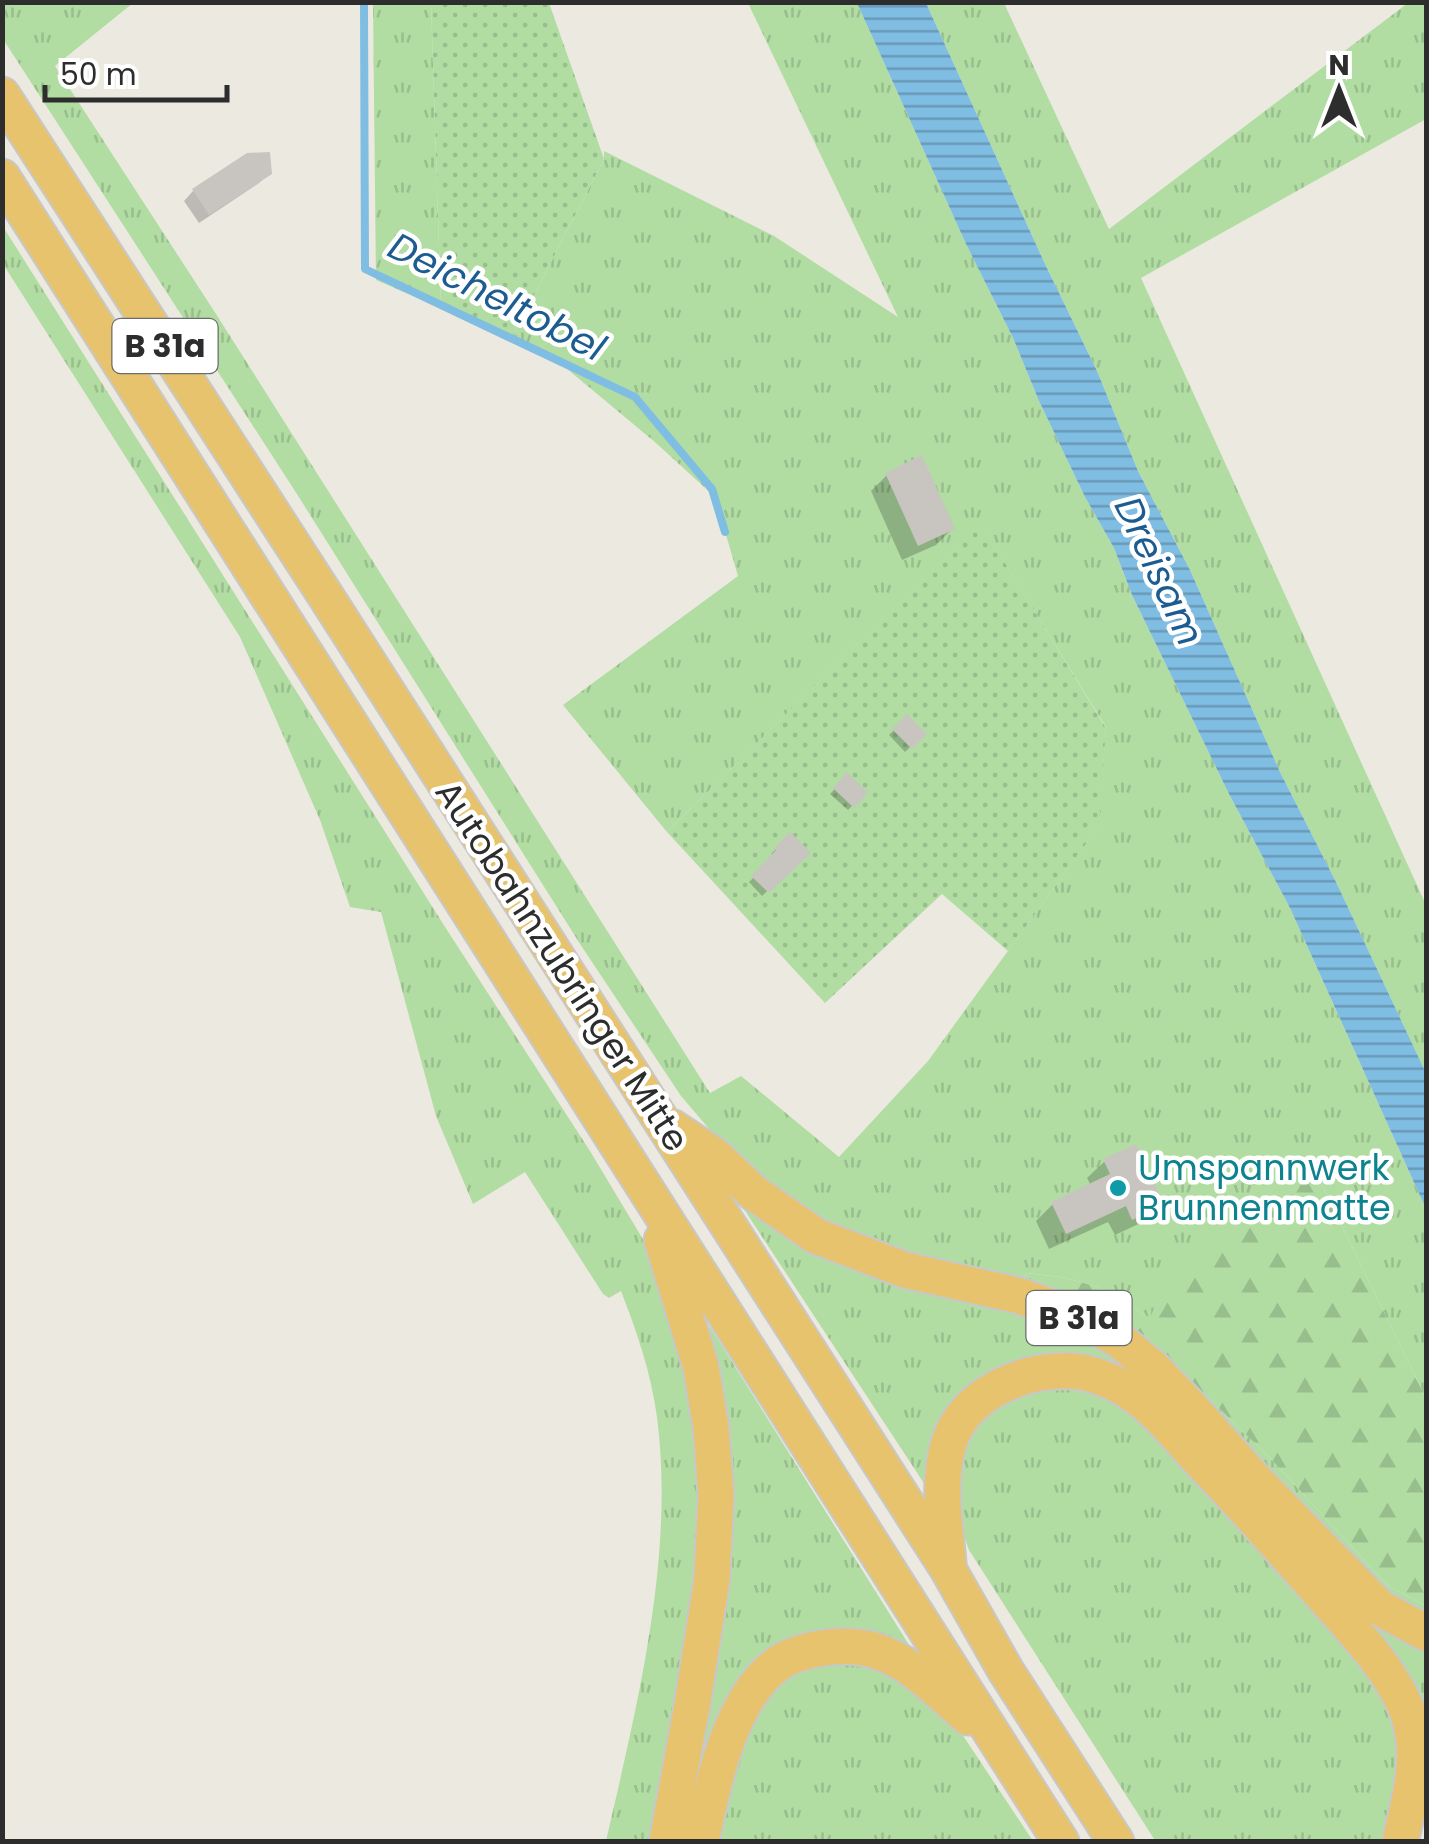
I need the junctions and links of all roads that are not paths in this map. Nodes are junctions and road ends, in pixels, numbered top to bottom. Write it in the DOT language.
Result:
graph roads {
  1 [pos="2,95"];
  2 [pos="2,177"];
  3 [pos="660,1118"];
  4 [pos="647,1192"];
  5 [pos="948,1569"];
  6 [pos="1426,1633"];
  7 [pos="996,1741"];
  8 [pos="668,1842"];
  9 [pos="701,1842"];
  10 [pos="1061,1842"];
  11 [pos="1116,1842"];
  12 [pos="1400,1842"];
  1 -- 3 [label="highway, Autobahnzubringer Mitte / B 31a"];
  2 -- 4 [label="highway, Autobahnzubringer Mitte / B 31a"];
  3 -- 5 [label="highway, Autobahnzubringer Mitte / B 31a"];
  3 -- 6 [label="highway, B 31a"];
  4 -- 7 [label="highway, Autobahnzubringer Mitte / B 31a"];
  4 -- 8 [label="highway"];
  5 -- 11 [label="highway, Autobahnzubringer Mitte / B 31a"];
  5 -- 12 [label="highway"];
  7 -- 9 [label="highway, B 31a"];
  7 -- 10 [label="highway, Autobahnzubringer Mitte / B 31a"];
}
